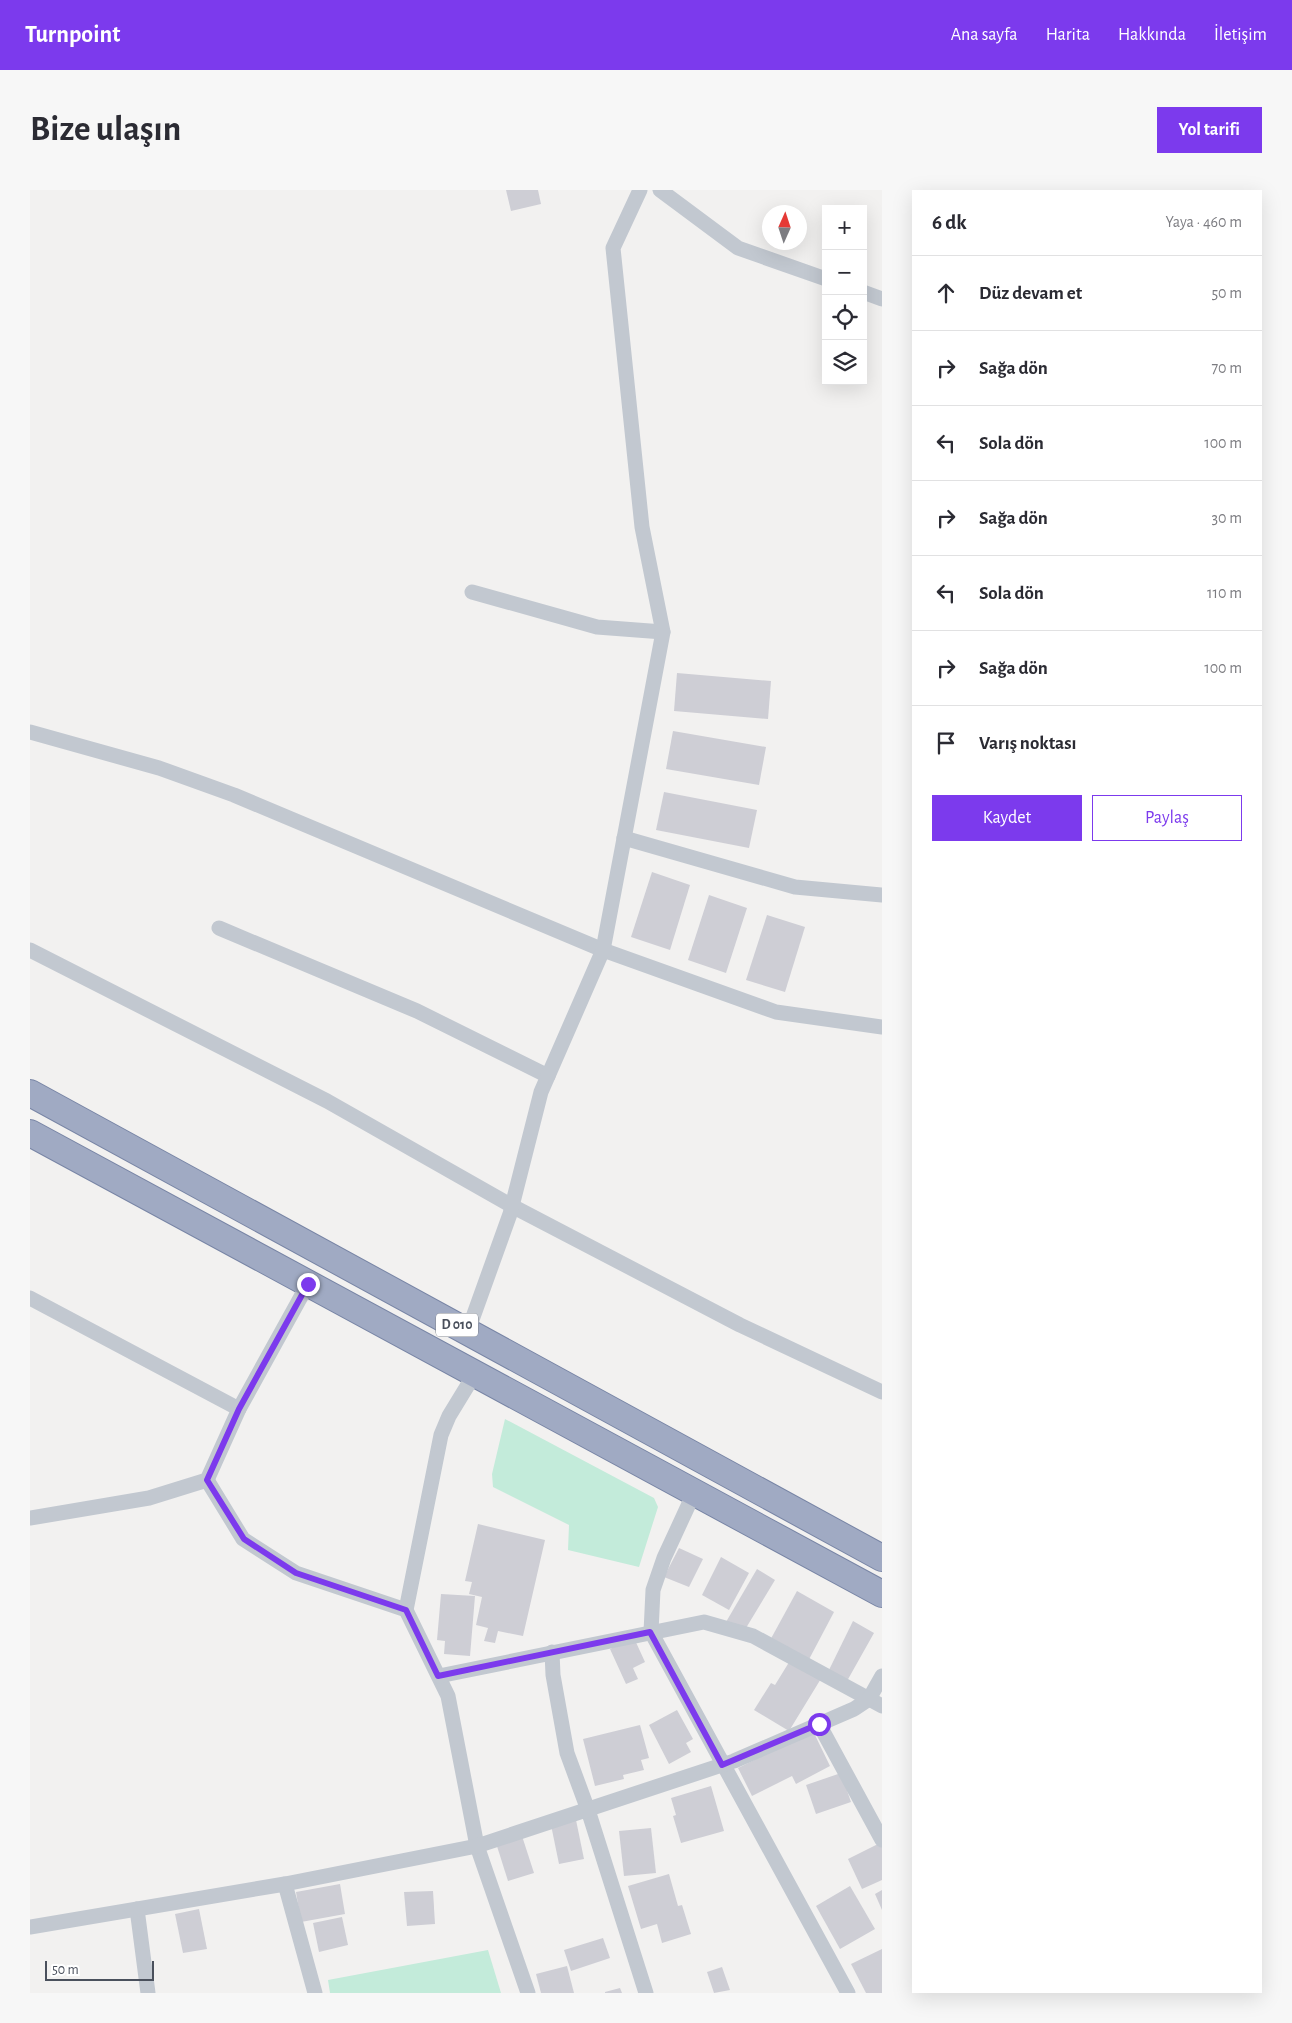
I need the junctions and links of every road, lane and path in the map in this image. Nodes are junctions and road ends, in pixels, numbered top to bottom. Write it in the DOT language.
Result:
graph roads {
  1 [pos="640,190"];
  2 [pos="660,190"];
  3 [pos="822,278"];
  4 [pos="867,293"];
  5 [pos="882,299"];
  6 [pos="472,592"];
  7 [pos="663,632"];
  8 [pos="30,732"];
  9 [pos="624,838"];
  10 [pos="882,895"];
  11 [pos="218,928"];
  12 [pos="30,950"];
  13 [pos="603,950"];
  14 [pos="882,1027"];
  15 [pos="548,1076"];
  16 [pos="30,1093"];
  17 [pos="30,1133"];
  18 [pos="512,1206"];
  19 [pos="308,1284"];
  20 [pos="30,1298"];
  21 [pos="468,1331"];
  22 [pos="474,1374"];
  23 [pos="882,1392"];
  24 [pos="239,1409"];
  25 [pos="207,1480"];
  26 [pos="694,1493"];
  27 [pos="30,1518"];
  28 [pos="882,1558"];
  29 [pos="882,1594"];
  30 [pos="406,1610"];
  31 [pos="650,1632"];
  32 [pos="552,1652"];
  33 [pos="438,1676"];
  34 [pos="882,1676"];
  35 [pos="876,1703"];
  36 [pos="819,1724"];
  37 [pos="722,1765"];
  38 [pos="588,1810"];
  39 [pos="882,1840"];
  40 [pos="477,1846"];
  41 [pos="285,1884"];
  42 [pos="137,1909"];
  43 [pos="30,1927"];
  44 [pos="148,1993"];
  45 [pos="315,1993"];
  46 [pos="528,1993"];
  47 [pos="646,1993"];
  48 [pos="848,1993"];
  1 -- 7 [label="street"];
  2 -- 3 [label="street"];
  4 -- 5 [label="street"];
  6 -- 7 [label="street"];
  7 -- 9 [label="street"];
  8 -- 13 [label="street"];
  9 -- 10 [label="street"];
  9 -- 13 [label="street"];
  11 -- 15 [label="street"];
  12 -- 18 [label="street"];
  13 -- 14 [label="street"];
  13 -- 15 [label="street"];
  15 -- 18 [label="street"];
  16 -- 21 [label="highway, D 010"];
  17 -- 19 [label="highway, D 010"];
  18 -- 21 [label="street"];
  18 -- 23 [label="street"];
  19 -- 22 [label="highway, D 010"];
  19 -- 24 [label="street"];
  20 -- 24 [label="street"];
  21 -- 28 [label="highway, D 010"];
  22 -- 26 [label="highway, D 010"];
  22 -- 30 [label="street"];
  24 -- 25 [label="street"];
  25 -- 27 [label="street"];
  25 -- 30 [label="street"];
  26 -- 29 [label="highway, D 010"];
  26 -- 31 [label="street"];
  30 -- 33 [label="street"];
  31 -- 32 [label="street"];
  31 -- 35 [label="street"];
  31 -- 37 [label="street"];
  32 -- 33 [label="street"];
  32 -- 38 [label="street"];
  33 -- 40 [label="street"];
  34 -- 35 [label="street"];
  35 -- 36 [label="street"];
  36 -- 37 [label="street"];
  36 -- 39 [label="street"];
  37 -- 38 [label="street"];
  37 -- 48 [label="street"];
  38 -- 40 [label="street"];
  38 -- 47 [label="street"];
  40 -- 41 [label="street"];
  40 -- 46 [label="street"];
  41 -- 42 [label="street"];
  41 -- 45 [label="street"];
  42 -- 43 [label="street"];
  42 -- 44 [label="street"];
}
